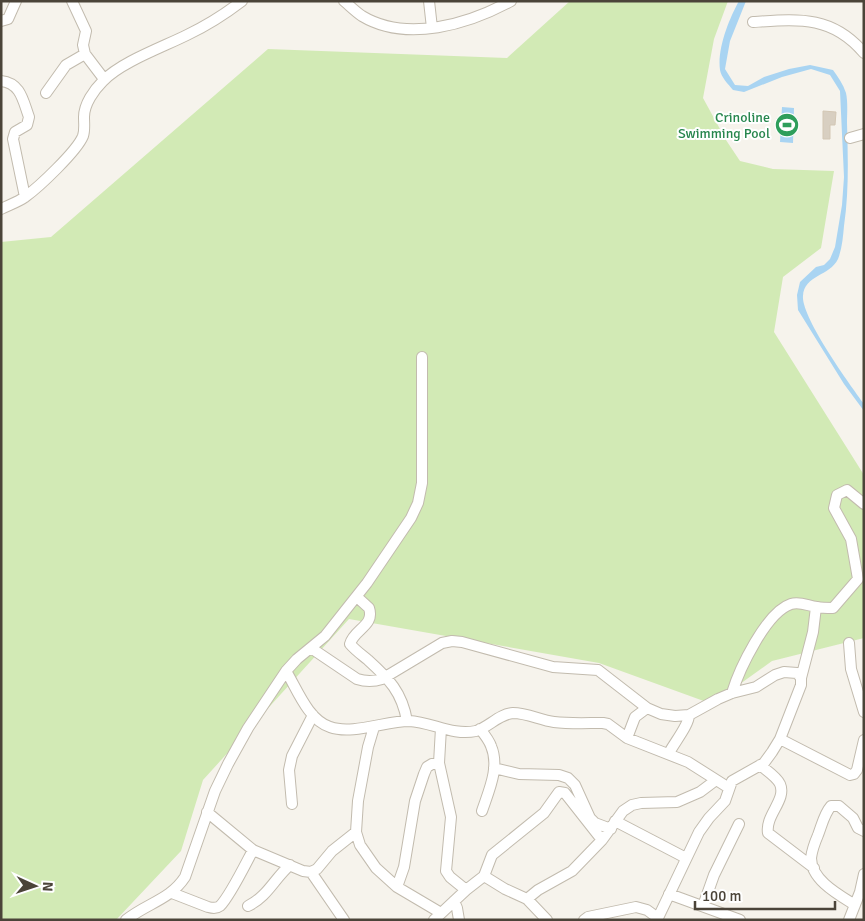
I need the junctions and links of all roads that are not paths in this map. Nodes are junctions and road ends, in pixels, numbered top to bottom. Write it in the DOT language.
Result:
graph roads {
  1 [pos="16,1"];
  2 [pos="72,1"];
  3 [pos="242,1"];
  4 [pos="344,1"];
  5 [pos="429,1"];
  6 [pos="511,1"];
  7 [pos="494,6"];
  8 [pos="1,21"];
  9 [pos="753,22"];
  10 [pos="432,28"];
  11 [pos="864,53"];
  12 [pos="85,54"];
  13 [pos="104,79"];
  14 [pos="1,81"];
  15 [pos="46,93"];
  16 [pos="864,134"];
  17 [pos="850,138"];
  18 [pos="25,197"];
  19 [pos="1,209"];
  20 [pos="422,357"];
  21 [pos="864,504"];
  22 [pos="357,597"];
  23 [pos="816,607"];
  24 [pos="848,643"];
  25 [pos="311,648"];
  26 [pos="286,671"];
  27 [pos="386,677"];
  28 [pos="801,678"];
  29 [pos="732,693"];
  30 [pos="647,708"];
  31 [pos="864,712"];
  32 [pos="313,715"];
  33 [pos="689,715"];
  34 [pos="407,721"];
  35 [pos="374,727"];
  36 [pos="441,728"];
  37 [pos="480,729"];
  38 [pos="626,738"];
  39 [pos="780,739"];
  40 [pos="864,740"];
  41 [pos="669,753"];
  42 [pos="439,763"];
  43 [pos="760,765"];
  44 [pos="494,768"];
  45 [pos="716,780"];
  46 [pos="729,788"];
  47 [pos="292,804"];
  48 [pos="482,811"];
  49 [pos="208,812"];
  50 [pos="739,824"];
  51 [pos="613,825"];
  52 [pos="864,831"];
  53 [pos="356,832"];
  54 [pos="602,840"];
  55 [pos="253,850"];
  56 [pos="686,858"];
  57 [pos="290,865"];
  58 [pos="814,868"];
  59 [pos="311,872"];
  60 [pos="864,874"];
  61 [pos="484,876"];
  62 [pos="398,887"];
  63 [pos="466,890"];
  64 [pos="172,893"];
  65 [pos="669,894"];
  66 [pos="527,899"];
  67 [pos="454,901"];
  68 [pos="855,905"];
  69 [pos="248,906"];
  70 [pos="703,906"];
  71 [pos="438,916"];
  72 [pos="657,919"];
  73 [pos="126,920"];
  74 [pos="344,920"];
  75 [pos="459,920"];
  76 [pos="547,920"];
  77 [pos="584,920"];
  78 [pos="740,920"];
  79 [pos="849,920"];
  1 -- 8 [label="street"];
  2 -- 12 [label="street"];
  3 -- 13 [label="street"];
  4 -- 10 [label="street"];
  5 -- 10 [label="street"];
  6 -- 7 [label="street"];
  7 -- 10 [label="street"];
  9 -- 11 [label="street"];
  12 -- 13 [label="street"];
  12 -- 15 [label="street"];
  13 -- 18 [label="street"];
  14 -- 18 [label="street"];
  16 -- 17 [label="street"];
  18 -- 19 [label="street"];
  20 -- 22 [label="street"];
  21 -- 23 [label="street"];
  22 -- 25 [label="street"];
  22 -- 27 [label="street"];
  23 -- 28 [label="street"];
  23 -- 29 [label="street"];
  24 -- 31 [label="street"];
  25 -- 26 [label="street"];
  25 -- 27 [label="street"];
  26 -- 32 [label="street"];
  26 -- 49 [label="street"];
  27 -- 30 [label="street"];
  27 -- 34 [label="street"];
  28 -- 29 [label="street"];
  28 -- 39 [label="street"];
  29 -- 33 [label="street"];
  30 -- 33 [label="street"];
  30 -- 38 [label="street"];
  32 -- 35 [label="street"];
  32 -- 47 [label="street"];
  33 -- 41 [label="street"];
  34 -- 35 [label="street"];
  34 -- 36 [label="street"];
  35 -- 53 [label="street"];
  36 -- 37 [label="street"];
  36 -- 42 [label="street"];
  37 -- 38 [label="street"];
  37 -- 44 [label="street"];
  38 -- 41 [label="street"];
  39 -- 40 [label="street"];
  39 -- 43 [label="street"];
  41 -- 45 [label="street"];
  42 -- 62 [label="street"];
  42 -- 63 [label="street"];
  43 -- 46 [label="street"];
  43 -- 58 [label="street"];
  44 -- 48 [label="street"];
  44 -- 51 [label="street"];
  45 -- 46 [label="street"];
  45 -- 51 [label="street"];
  46 -- 56 [label="street"];
  49 -- 55 [label="street"];
  49 -- 64 [label="street"];
  50 -- 70 [label="street"];
  51 -- 54 [label="street"];
  51 -- 56 [label="street"];
  52 -- 58 [label="street"];
  53 -- 59 [label="street"];
  53 -- 62 [label="street"];
  54 -- 61 [label="street"];
  54 -- 66 [label="street"];
  55 -- 57 [label="street"];
  55 -- 64 [label="street"];
  56 -- 65 [label="street"];
  57 -- 59 [label="street"];
  57 -- 69 [label="street"];
  58 -- 68 [label="street"];
  59 -- 74 [label="street"];
  60 -- 68 [label="street"];
  61 -- 63 [label="street"];
  61 -- 66 [label="street"];
  62 -- 71 [label="street"];
  63 -- 67 [label="street"];
  64 -- 73 [label="street"];
  65 -- 70 [label="street"];
  65 -- 72 [label="street"];
  66 -- 76 [label="street"];
  67 -- 71 [label="street"];
  67 -- 75 [label="street"];
  68 -- 79 [label="street"];
  70 -- 78 [label="street"];
  72 -- 77 [label="street"];
}
